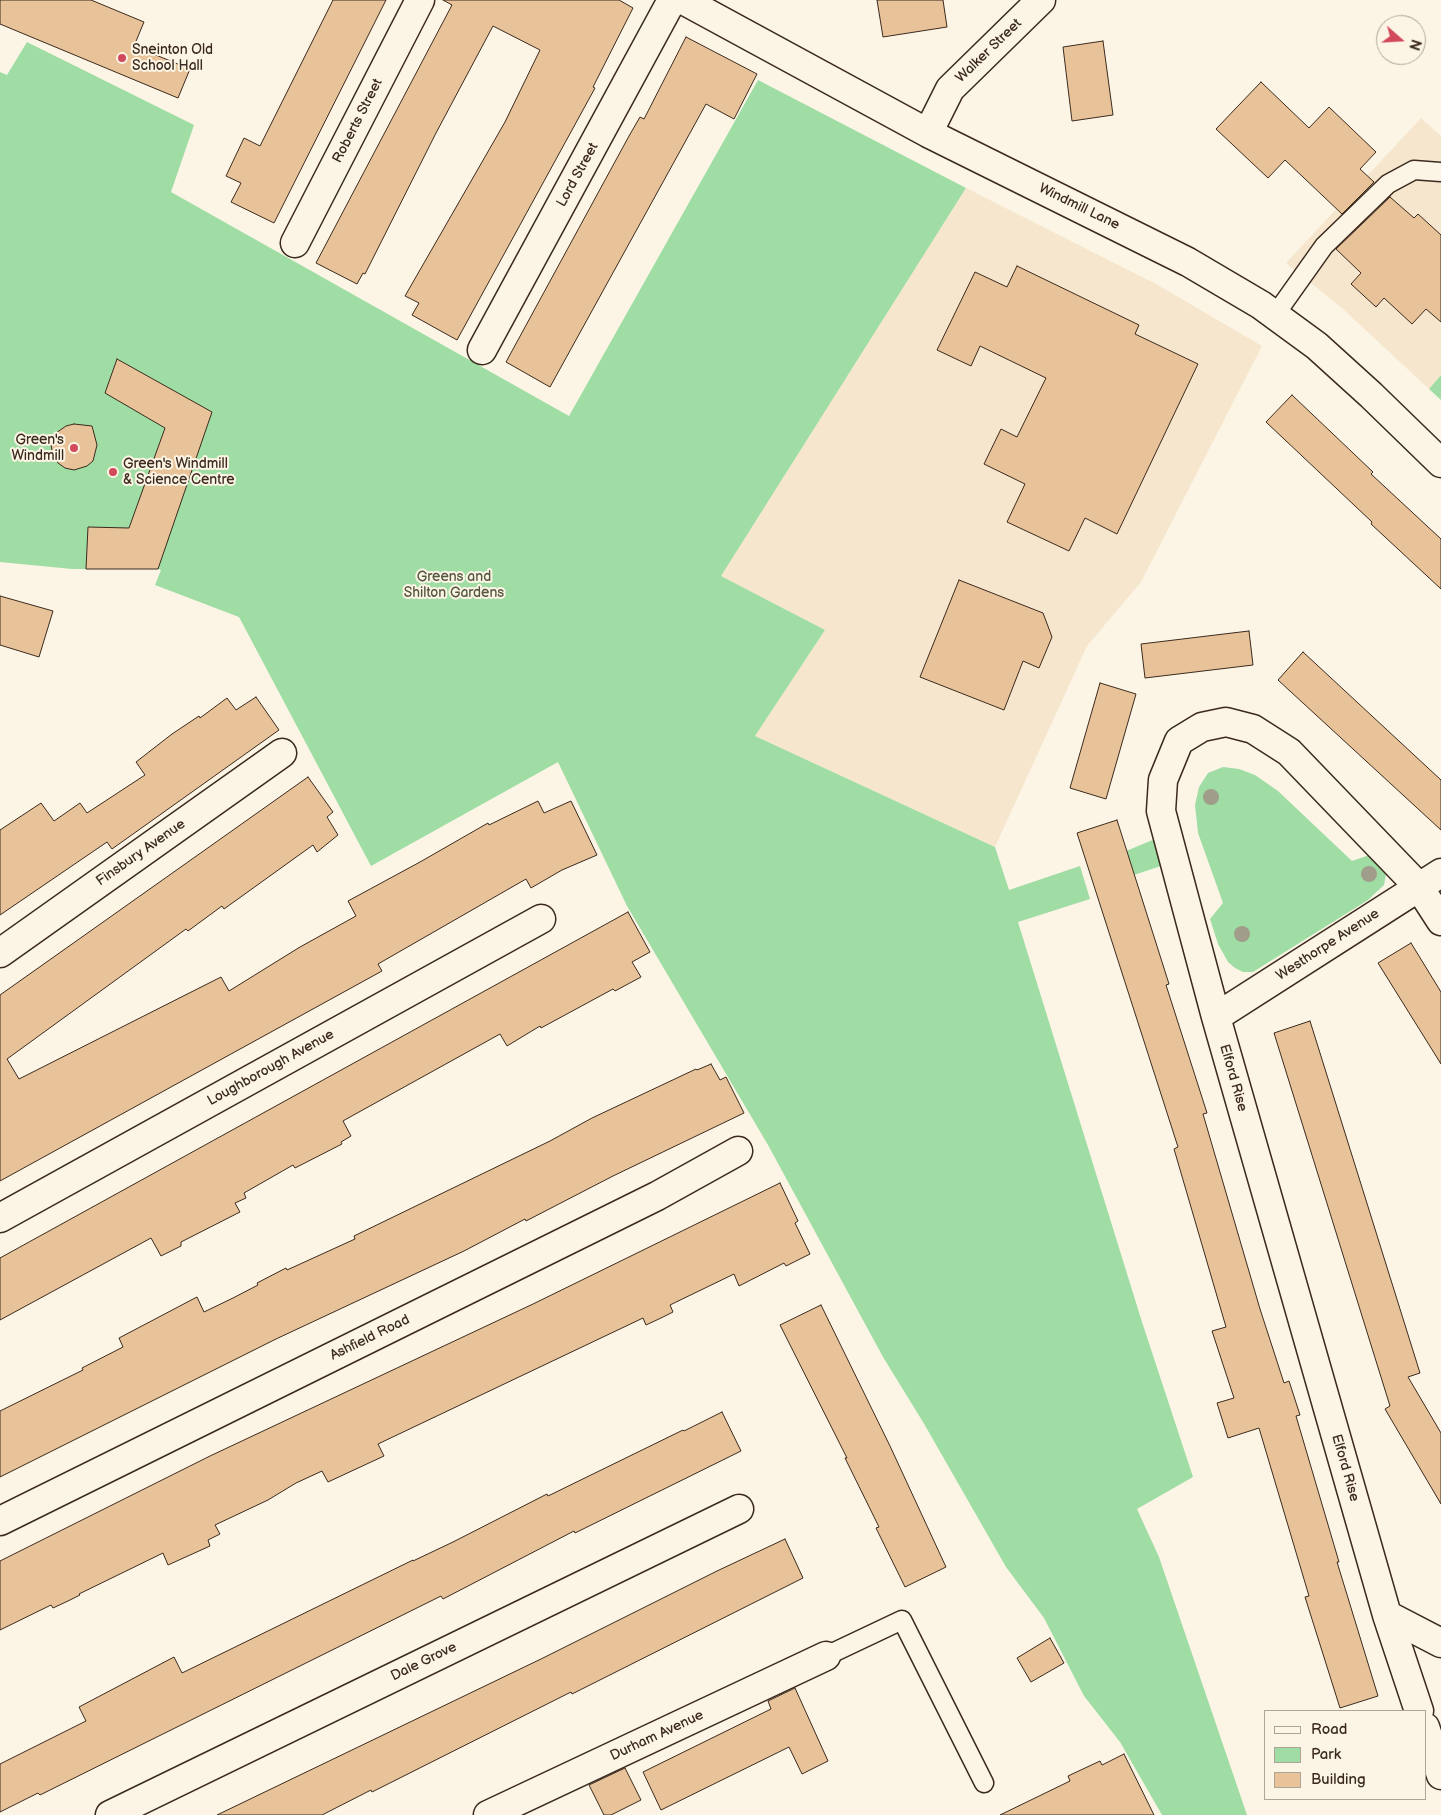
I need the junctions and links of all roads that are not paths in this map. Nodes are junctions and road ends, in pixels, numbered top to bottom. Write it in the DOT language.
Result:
graph roads {
  1 [pos="420,0"];
  2 [pos="672,0"];
  3 [pos="683,0"];
  4 [pos="1041,0"];
  5 [pos="928,133"];
  6 [pos="1441,172"];
  7 [pos="295,243"];
  8 [pos="1275,315"];
  9 [pos="482,350"];
  10 [pos="1441,463"];
  11 [pos="282,754"];
  12 [pos="1430,880"];
  13 [pos="541,919"];
  14 [pos="1441,921"];
  15 [pos="0,953"];
  16 [pos="1216,1017"];
  17 [pos="738,1152"];
  18 [pos="0,1218"];
  19 [pos="739,1508"];
  20 [pos="0,1521"];
  21 [pos="1387,1615"];
  22 [pos="1441,1643"];
  23 [pos="826,1656"];
  24 [pos="1419,1710"];
  25 [pos="1426,1730"];
  26 [pos="1441,1775"];
  27 [pos="984,1783"];
  28 [pos="110,1815"];
  29 [pos="488,1815"];
  1 -- 7 [label="street, Roberts Street"];
  2 -- 9 [label="street, Lord Street"];
  3 -- 5 [label="street, Windmill Lane"];
  4 -- 5 [label="street, Walker Street"];
  5 -- 8 [label="street, Windmill Lane"];
  6 -- 8 [label="lane"];
  8 -- 10 [label="street, Windmill Lane"];
  11 -- 15 [label="street, Finsbury Avenue"];
  12 -- 14 [label="street, Elford Rise"];
  12 -- 16 [label="street, Westhorpe Avenue"];
  12 -- 16 [label="street, Elford Rise"];
  13 -- 18 [label="street, Loughborough Avenue"];
  16 -- 21 [label="street, Elford Rise"];
  17 -- 20 [label="street, Ashfield Road"];
  19 -- 28 [label="street, Dale Grove"];
  21 -- 22 [label="street"];
  21 -- 24 [label="street, Elford Rise"];
  23 -- 27 [label="lane"];
  23 -- 29 [label="street, Durham Avenue"];
  25 -- 26 [label="street"];
}
